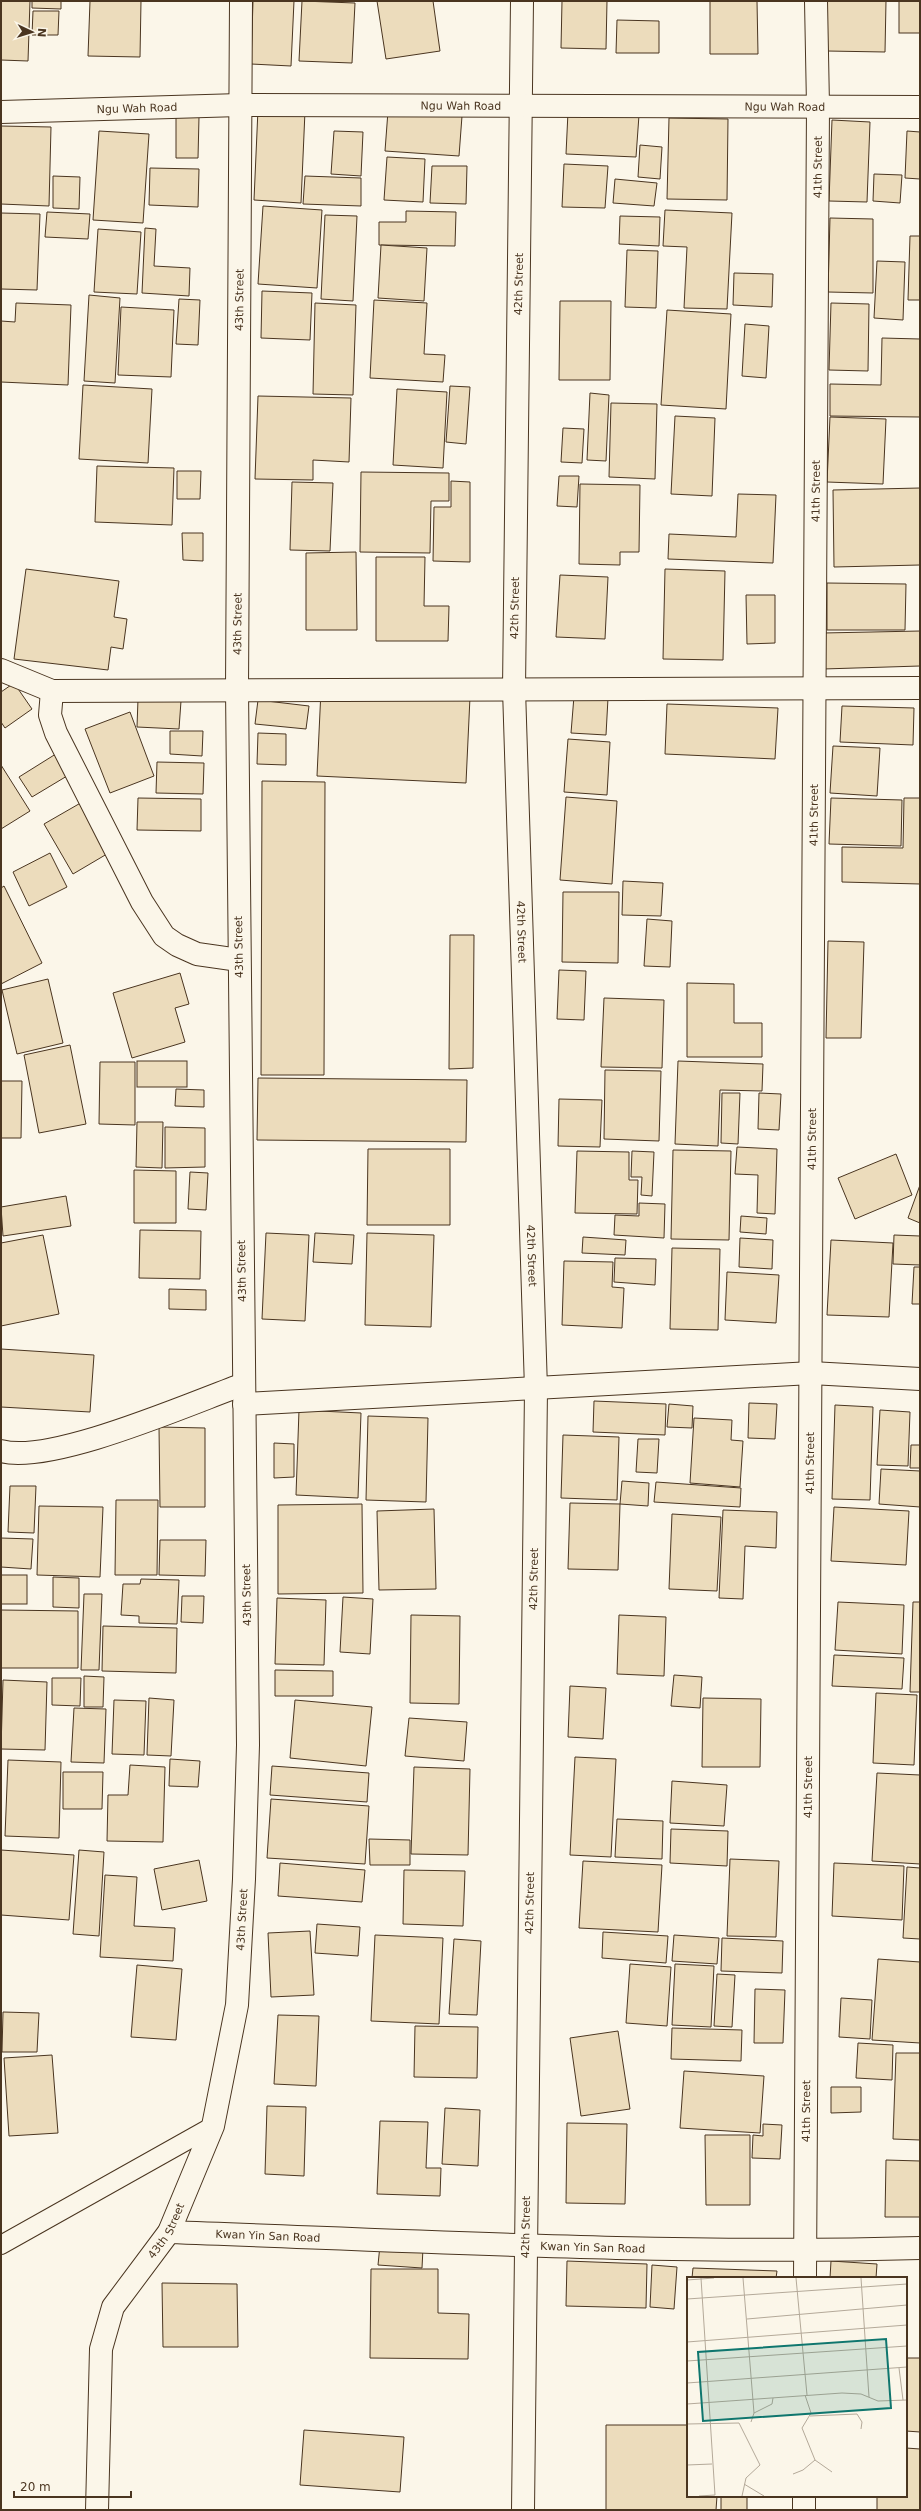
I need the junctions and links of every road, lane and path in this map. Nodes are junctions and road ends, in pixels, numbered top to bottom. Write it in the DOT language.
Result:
graph roads {
  1 [pos="241,1"];
  2 [pos="522,1"];
  3 [pos="816,1"];
  4 [pos="240,105"];
  5 [pos="521,106"];
  6 [pos="818,106"];
  7 [pos="920,107"];
  8 [pos="1,112"];
  9 [pos="1,670"];
  10 [pos="814,688"];
  11 [pos="920,688"];
  12 [pos="237,689"];
  13 [pos="514,689"];
  14 [pos="52,691"];
  15 [pos="239,960"];
  16 [pos="811,1373"];
  17 [pos="920,1379"];
  18 [pos="536,1389"];
  19 [pos="244,1394"];
  20 [pos="1,1451"];
  21 [pos="213,2126"];
  22 [pos="169,2232"];
  23 [pos="526,2244"];
  24 [pos="1,2245"];
  25 [pos="920,2248"];
  26 [pos="805,2251"];
  27 [pos="805,2277"];
  28 [pos="804,2497"];
  29 [pos="97,2510"];
  30 [pos="524,2510"];
  31 [pos="804,2510"];
  1 -- 4 [label="street, 43th Street"];
  2 -- 5 [label="street, 42th Street"];
  3 -- 6 [label="street, 41th Street"];
  4 -- 5 [label="street, Ngu Wah Road"];
  4 -- 8 [label="street, Ngu Wah Road"];
  4 -- 12 [label="street, 43th Street"];
  5 -- 6 [label="street, Ngu Wah Road"];
  5 -- 13 [label="street, 42th Street"];
  6 -- 7 [label="street, Ngu Wah Road"];
  6 -- 10 [label="street, 41th Street"];
  9 -- 14 [label="street"];
  10 -- 11 [label="street"];
  10 -- 13 [label="street"];
  10 -- 16 [label="street, 41th Street"];
  12 -- 13 [label="street"];
  12 -- 14 [label="street"];
  12 -- 15 [label="street, 43th Street"];
  13 -- 18 [label="street, 42th Street"];
  14 -- 15 [label="street"];
  15 -- 19 [label="street, 43th Street"];
  16 -- 17 [label="street"];
  16 -- 18 [label="street"];
  16 -- 26 [label="street, 41th Street"];
  18 -- 19 [label="street"];
  18 -- 23 [label="street, 42th Street"];
  19 -- 20 [label="street"];
  19 -- 21 [label="street, 43th Street"];
  21 -- 22 [label="street, 43th Street"];
  21 -- 24 [label="lane"];
  22 -- 23 [label="street, Kwan Yin San Road"];
  22 -- 29 [label="street, 43th Street"];
  23 -- 26 [label="street, Kwan Yin San Road"];
  23 -- 30 [label="street, 42th Street"];
  25 -- 26 [label="street, Kwan Yin San Road"];
  26 -- 27 [label="street, 41th Street"];
  28 -- 31 [label="street"];
}
